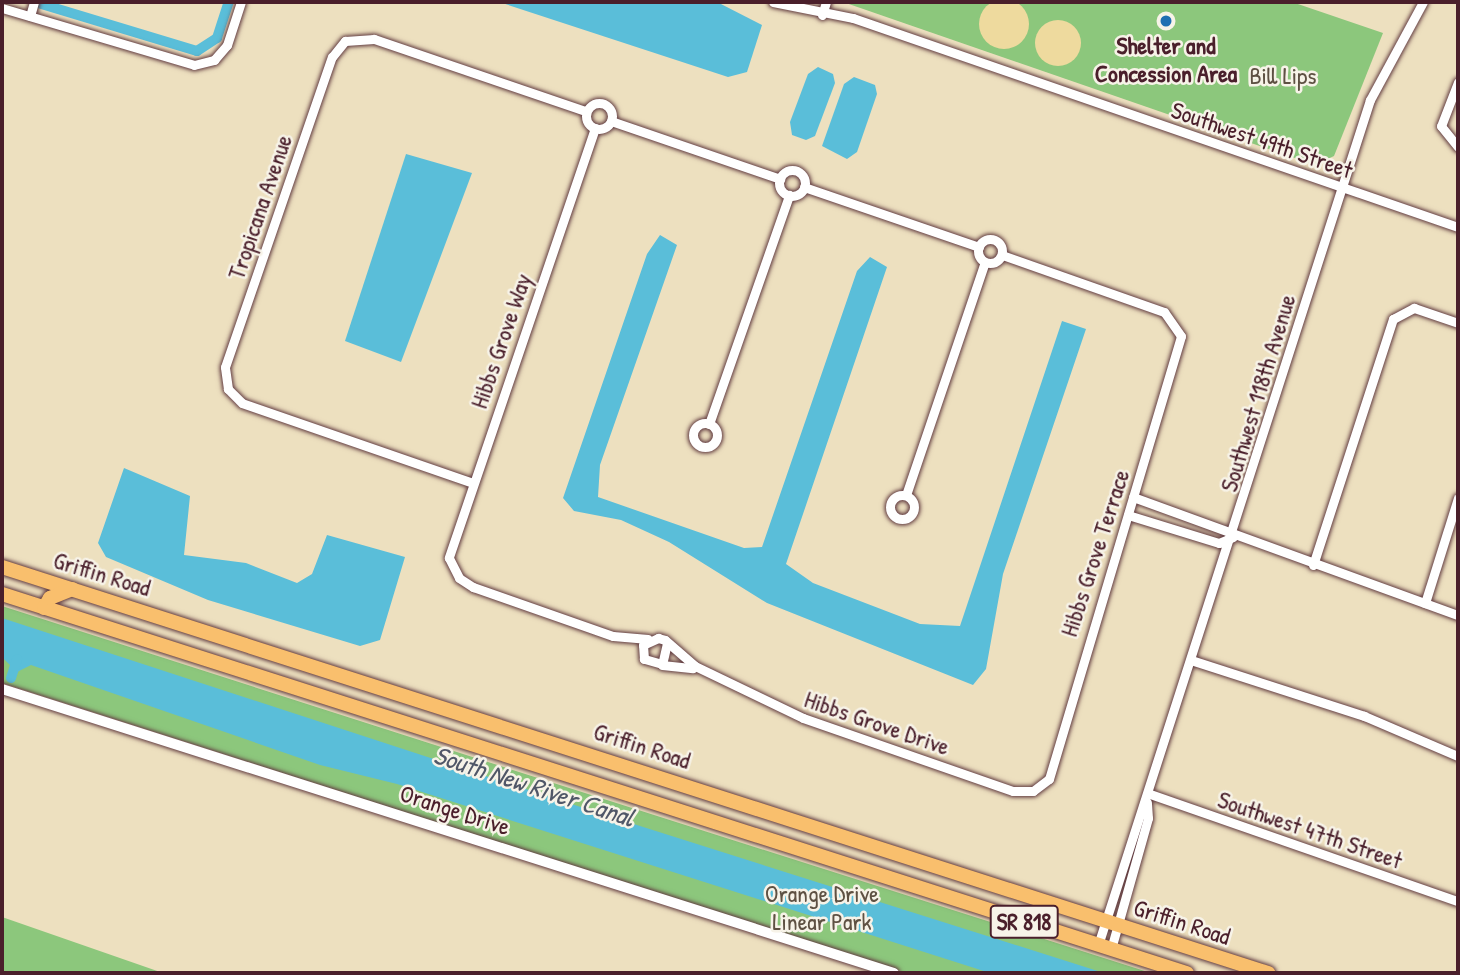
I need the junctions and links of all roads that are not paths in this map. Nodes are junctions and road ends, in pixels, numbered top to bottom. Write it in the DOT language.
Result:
graph roads {
  1 [pos="34,2"];
  2 [pos="241,2"];
  3 [pos="773,2"];
  4 [pos="827,2"];
  5 [pos="1423,2"];
  6 [pos="2,8"];
  7 [pos="822,15"];
  8 [pos="30,16"];
  9 [pos="1458,82"];
  10 [pos="586,111"];
  11 [pos="611,121"];
  12 [pos="595,128"];
  13 [pos="1458,147"];
  14 [pos="780,179"];
  15 [pos="804,187"];
  16 [pos="1343,188"];
  17 [pos="789,195"];
  18 [pos="1458,227"];
  19 [pos="979,247"];
  20 [pos="1002,255"];
  21 [pos="985,262"];
  22 [pos="1458,323"];
  23 [pos="709,424"];
  24 [pos="473,483"];
  25 [pos="905,495"];
  26 [pos="1133,497"];
  27 [pos="1458,498"];
  28 [pos="1128,515"];
  29 [pos="1233,537"];
  30 [pos="1313,565"];
  31 [pos="2,567"];
  32 [pos="35,577"];
  33 [pos="72,589"];
  34 [pos="8,596"];
  35 [pos="1425,603"];
  36 [pos="44,608"];
  37 [pos="1458,615"];
  38 [pos="612,636"];
  39 [pos="651,638"];
  40 [pos="667,643"];
  41 [pos="644,659"];
  42 [pos="1194,661"];
  43 [pos="659,665"];
  44 [pos="708,673"];
  45 [pos="2,689"];
  46 [pos="1458,757"];
  47 [pos="1038,789"];
  48 [pos="1148,798"];
  49 [pos="1458,901"];
  50 [pos="1112,923"];
  51 [pos="1104,947"];
  52 [pos="894,973"];
  53 [pos="1187,973"];
  54 [pos="1268,973"];
  1 -- 8 [label="street"];
  2 -- 8 [label="street"];
  3 -- 7 [label="street, Southwest 49th Street"];
  4 -- 7 [label="street"];
  5 -- 16 [label="street, Southwest 118th Avenue"];
  6 -- 8 [label="street"];
  7 -- 16 [label="street, Southwest 49th Street"];
  9 -- 13 [label="street"];
  10 -- 11 [label="street"];
  10 -- 12 [label="street"];
  10 -- 24 [label="street, Tropicana Avenue"];
  11 -- 12 [label="street"];
  11 -- 14 [label="street"];
  12 -- 24 [label="street, Hibbs Grove Way"];
  14 -- 15 [label="street"];
  14 -- 17 [label="street"];
  15 -- 17 [label="street"];
  15 -- 19 [label="street"];
  16 -- 18 [label="street, Southwest 49th Street"];
  16 -- 29 [label="street, Southwest 118th Avenue"];
  17 -- 23 [label="street"];
  19 -- 20 [label="street"];
  19 -- 21 [label="street"];
  20 -- 21 [label="street"];
  20 -- 26 [label="street, Hibbs Grove Terrace"];
  21 -- 25 [label="street"];
  22 -- 30 [label="street"];
  24 -- 38 [label="street, Hibbs Grove Way"];
  26 -- 28 [label="street, Hibbs Grove Terrace"];
  26 -- 29 [label="street"];
  27 -- 35 [label="street"];
  28 -- 29 [label="street"];
  28 -- 47 [label="street, Hibbs Grove Terrace"];
  29 -- 30 [label="street"];
  29 -- 42 [label="street, Southwest 118th Avenue"];
  30 -- 35 [label="street"];
  31 -- 32 [label="main road, Griffin Road / SR 818"];
  32 -- 33 [label="main road, Griffin Road / SR 818"];
  32 -- 34 [label="main road"];
  33 -- 36 [label="main road"];
  33 -- 50 [label="main road, Griffin Road / SR 818"];
  34 -- 36 [label="main road, Griffin Road / SR 818"];
  35 -- 37 [label="street"];
  36 -- 51 [label="main road, Griffin Road / SR 818"];
  38 -- 39 [label="street"];
  38 -- 41 [label="street"];
  39 -- 40 [label="street"];
  39 -- 41 [label="street"];
  40 -- 43 [label="street"];
  40 -- 44 [label="street, Hibbs Grove Drive"];
  41 -- 43 [label="street"];
  42 -- 46 [label="street"];
  42 -- 48 [label="street, Southwest 118th Avenue"];
  43 -- 44 [label="street, Hibbs Grove Drive"];
  44 -- 47 [label="street, Hibbs Grove Drive"];
  45 -- 52 [label="street, Orange Drive"];
  48 -- 49 [label="street, Southwest 47th Street"];
  48 -- 50 [label="street, Southwest 118th Avenue"];
  50 -- 51 [label="street, Southwest 118th Avenue"];
  50 -- 54 [label="main road, Griffin Road / SR 818"];
  51 -- 53 [label="main road, Griffin Road / SR 818"];
}
